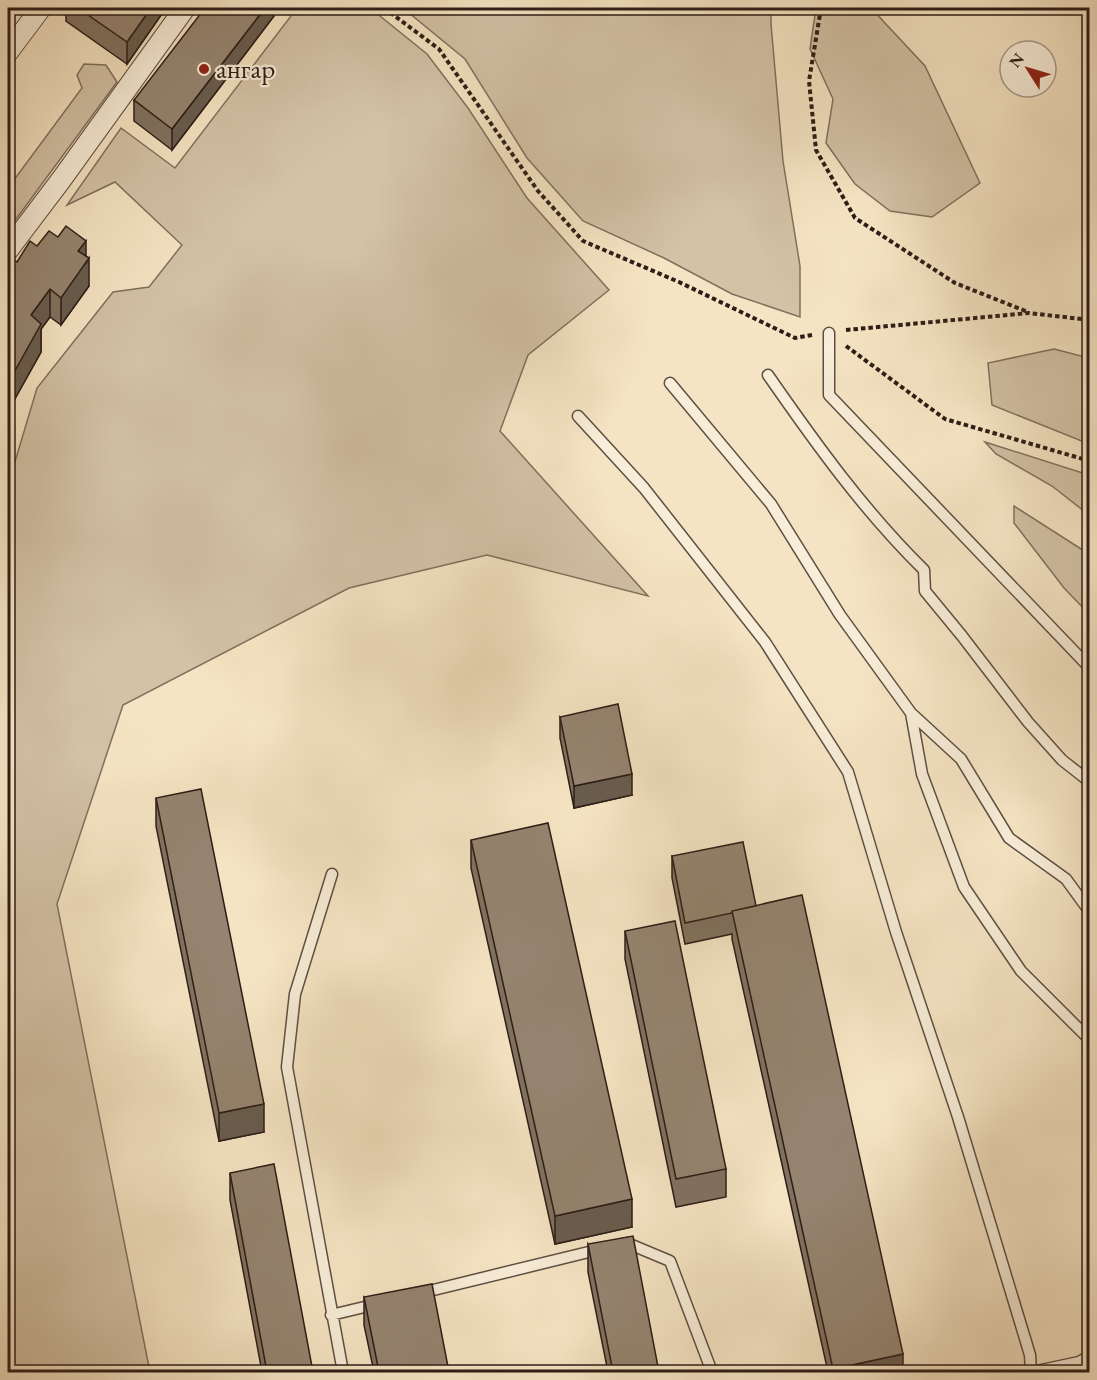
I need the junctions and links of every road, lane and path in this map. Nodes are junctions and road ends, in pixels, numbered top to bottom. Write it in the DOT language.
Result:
graph roads {
  1 [pos="41,8"];
  2 [pos="185,8"];
  3 [pos="384,8"];
  4 [pos="821,8"];
  5 [pos="8,52"];
  6 [pos="8,250"];
  7 [pos="1029,313"];
  8 [pos="1089,320"];
  9 [pos="829,333"];
  10 [pos="768,375"];
  11 [pos="670,383"];
  12 [pos="578,416"];
  13 [pos="1089,461"];
  14 [pos="1089,668"];
  15 [pos="911,713"];
  16 [pos="1089,782"];
  17 [pos="332,874"];
  18 [pos="1089,912"];
  19 [pos="1089,1041"];
  20 [pos="413,1295"];
  21 [pos="390,1301"];
  22 [pos="332,1315"];
  23 [pos="1089,1356"];
  24 [pos="343,1372"];
  25 [pos="712,1372"];
  26 [pos="1032,1372"];
  1 -- 5 [label="street"];
  2 -- 6 [label="street"];
  3 -- 9 [label="path"];
  4 -- 7 [label="path"];
  7 -- 8 [label="path"];
  7 -- 9 [label="path"];
  9 -- 13 [label="path"];
  9 -- 14 [label="lane"];
  10 -- 16 [label="lane"];
  11 -- 15 [label="lane"];
  12 -- 26 [label="lane"];
  15 -- 18 [label="lane"];
  15 -- 19 [label="lane"];
  17 -- 22 [label="lane"];
  20 -- 25 [label="lane"];
  21 -- 22 [label="lane"];
  22 -- 24 [label="lane"];
  23 -- 26 [label="lane"];
}
